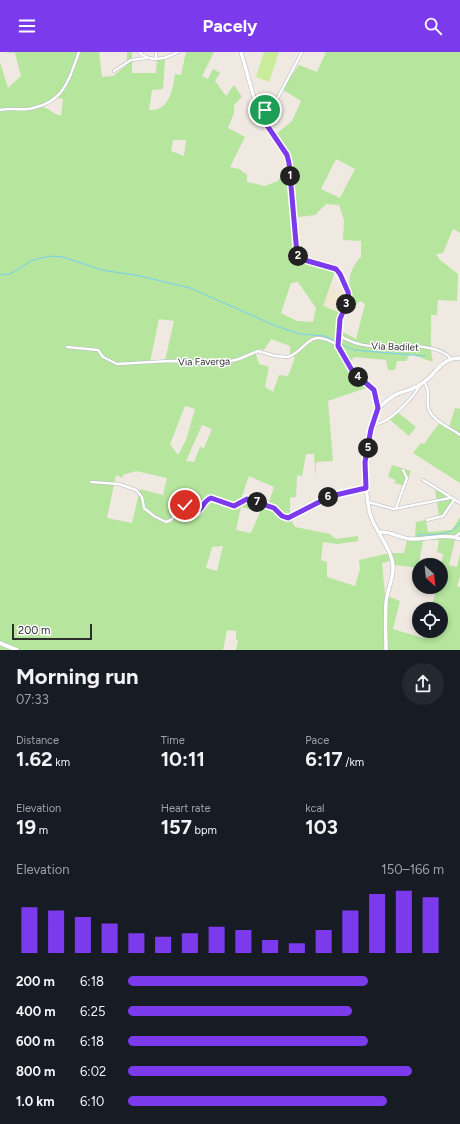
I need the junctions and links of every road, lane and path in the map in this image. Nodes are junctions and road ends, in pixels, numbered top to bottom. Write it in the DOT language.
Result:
graph roads {
  1 [pos="79,52"];
  2 [pos="139,52"];
  3 [pos="156,52"];
  4 [pos="178,52"];
  5 [pos="241,52"];
  6 [pos="302,52"];
  7 [pos="148,58"];
  8 [pos="156,59"];
  9 [pos="114,71"];
  10 [pos="0,110"];
  11 [pos="258,112"];
  12 [pos="339,335"];
  13 [pos="338,346"];
  14 [pos="67,347"];
  15 [pos="460,358"];
  16 [pos="451,359"];
  17 [pos="424,382"];
  18 [pos="420,385"];
  19 [pos="378,408"];
  20 [pos="373,424"];
  21 [pos="460,435"];
  22 [pos="403,470"];
  23 [pos="423,480"];
  24 [pos="91,482"];
  25 [pos="366,488"];
  26 [pos="452,499"];
  27 [pos="368,502"];
  28 [pos="460,503"];
  29 [pos="396,508"];
  30 [pos="427,520"];
  31 [pos="380,532"];
  32 [pos="460,533"];
  33 [pos="455,537"];
  34 [pos="460,539"];
  35 [pos="0,643"];
  36 [pos="17,650"];
  37 [pos="386,650"];
  1 -- 10 [label="street"];
  2 -- 7 [label="street"];
  3 -- 8 [label="street"];
  4 -- 8 [label="street"];
  5 -- 11 [label="street"];
  6 -- 11 [label="street"];
  7 -- 8 [label="street"];
  7 -- 9 [label="street"];
  11 -- 12 [label="street"];
  12 -- 13 [label="street"];
  12 -- 16 [label="street, Via Badilet"];
  13 -- 14 [label="street, Via Faverga"];
  13 -- 19 [label="street"];
  15 -- 16 [label="street"];
  16 -- 17 [label="street"];
  17 -- 18 [label="street"];
  17 -- 21 [label="street"];
  18 -- 19 [label="street"];
  18 -- 20 [label="street"];
  19 -- 20 [label="street"];
  20 -- 25 [label="street"];
  22 -- 29 [label="street"];
  23 -- 26 [label="street"];
  24 -- 25 [label="street"];
  25 -- 27 [label="street"];
  26 -- 28 [label="street"];
  26 -- 29 [label="street"];
  26 -- 30 [label="street"];
  27 -- 29 [label="street"];
  27 -- 31 [label="street"];
  31 -- 33 [label="street"];
  31 -- 37 [label="street"];
  32 -- 33 [label="street"];
  33 -- 34 [label="street"];
  35 -- 36 [label="main road"];
}
